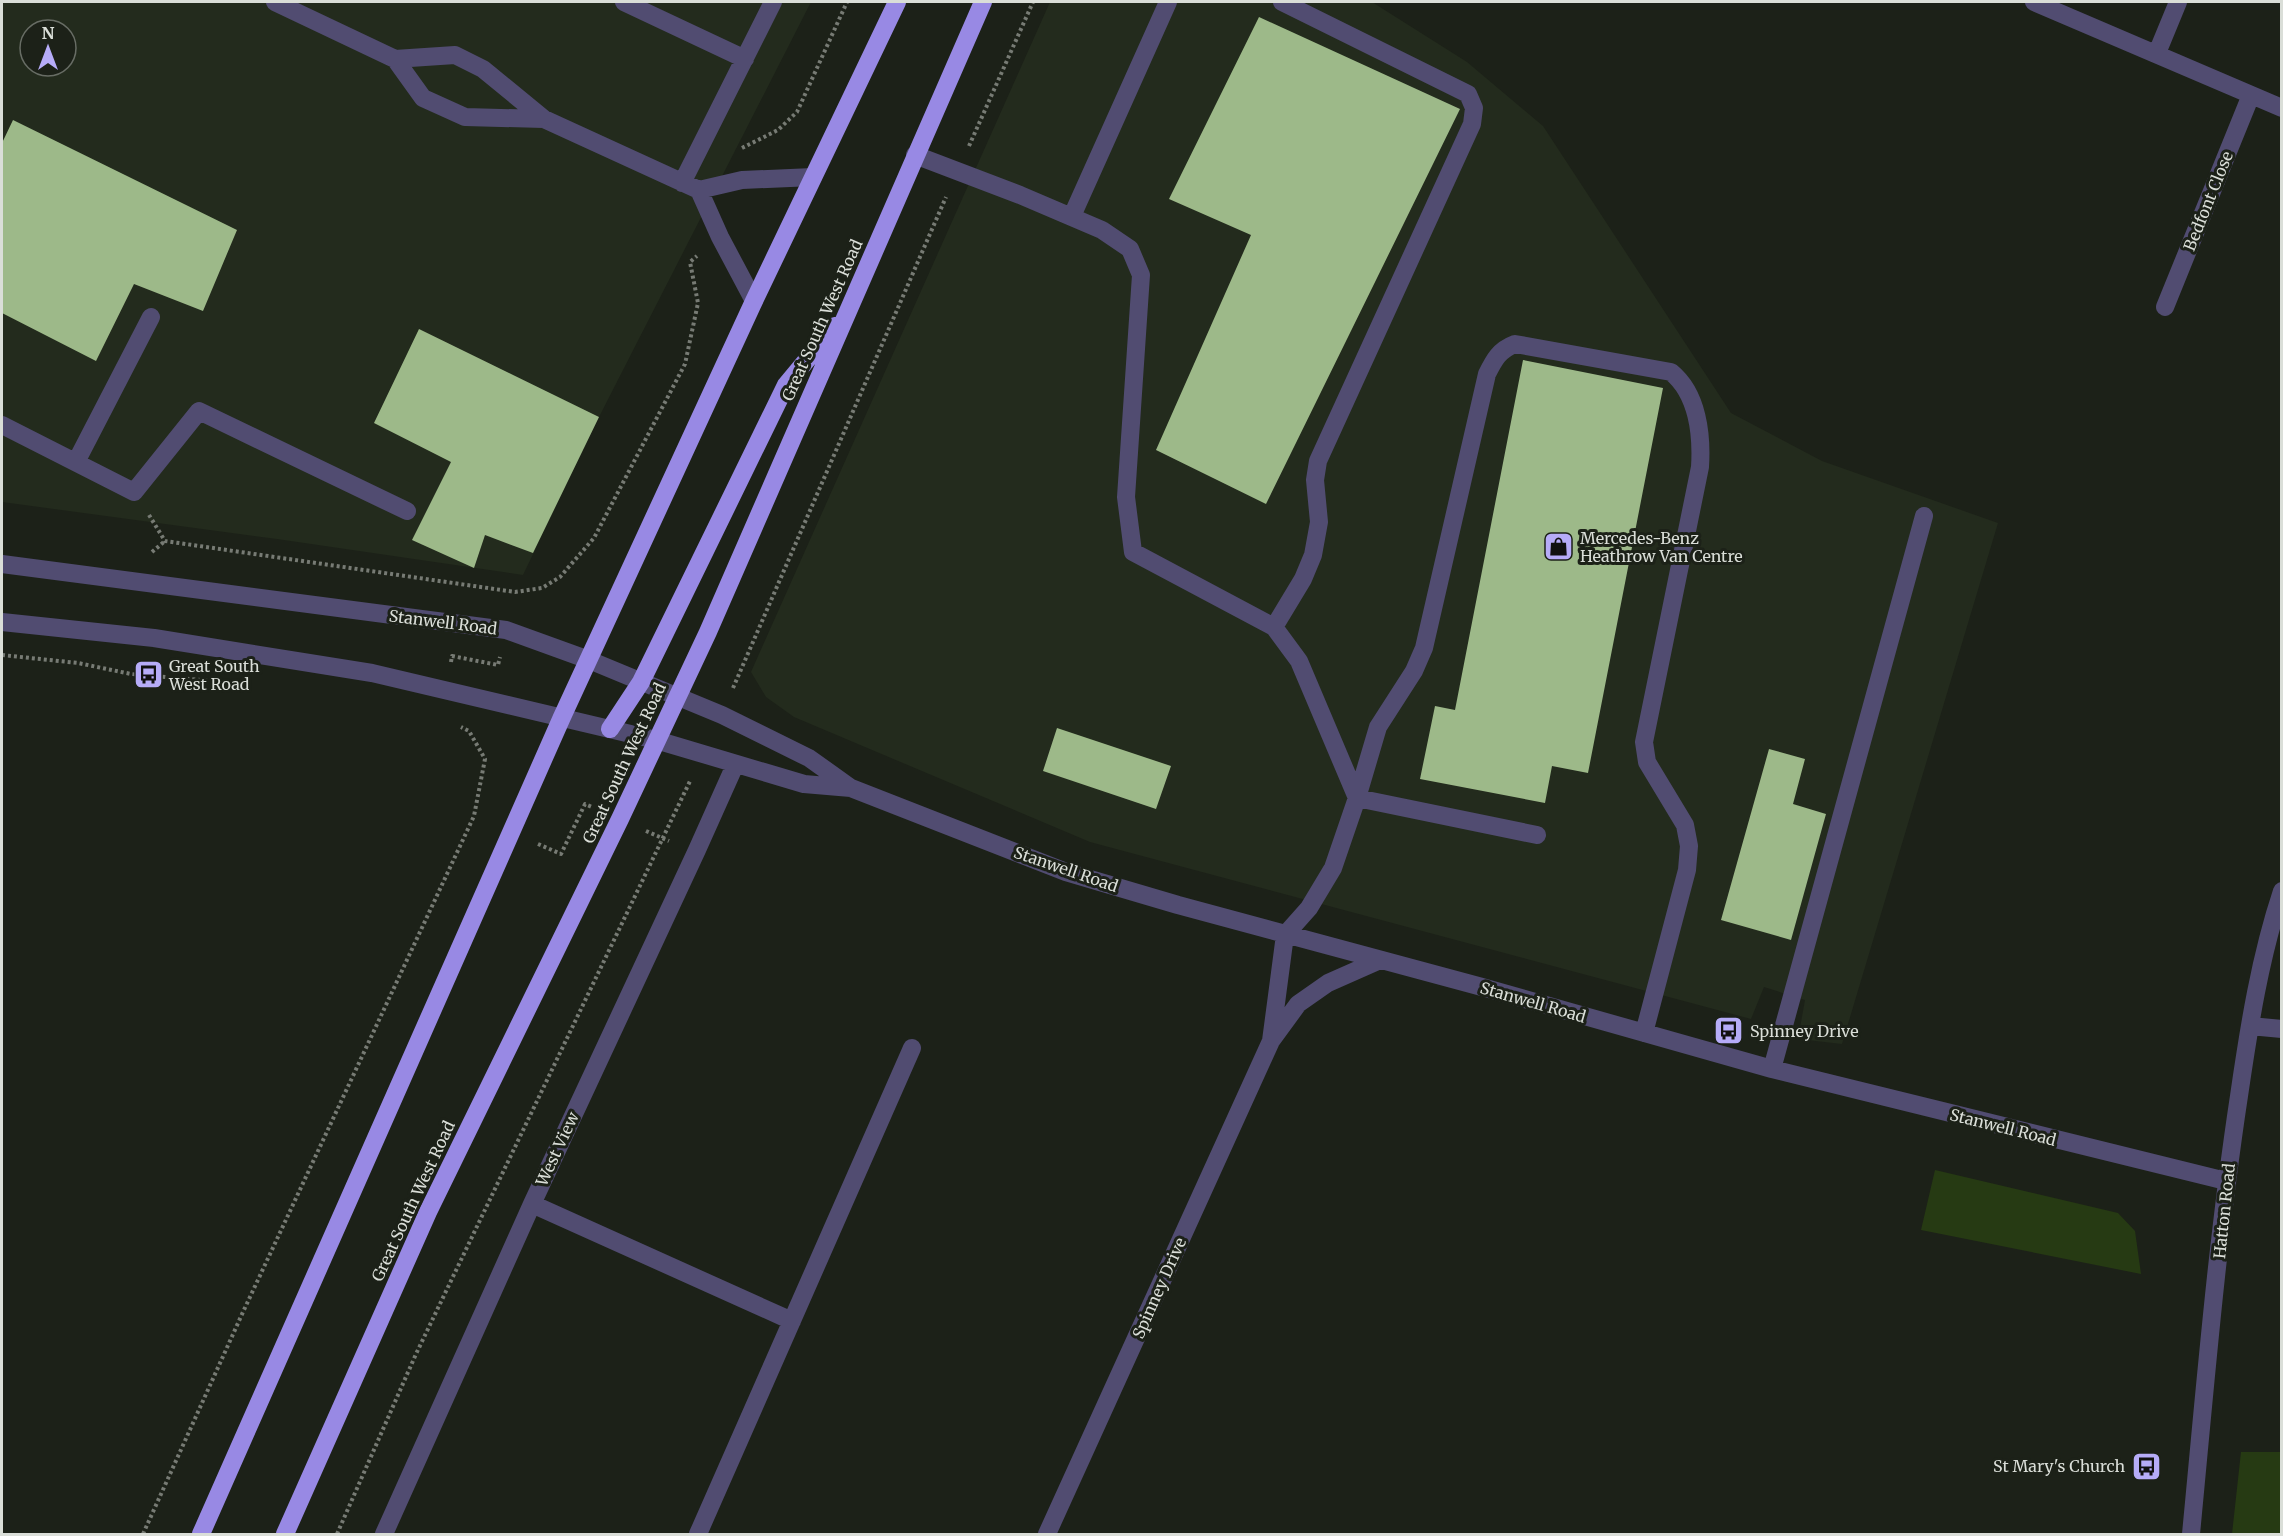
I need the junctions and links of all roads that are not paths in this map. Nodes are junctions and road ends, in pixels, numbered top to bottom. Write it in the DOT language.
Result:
graph roads {
  1 [pos="275,2"];
  2 [pos="624,2"];
  3 [pos="772,2"];
  4 [pos="897,2"];
  5 [pos="983,2"];
  6 [pos="1168,2"];
  7 [pos="1282,2"];
  8 [pos="2034,2"];
  9 [pos="2178,2"];
  10 [pos="2157,53"];
  11 [pos="395,58"];
  12 [pos="745,59"];
  13 [pos="2251,95"];
  14 [pos="2282,108"];
  15 [pos="544,119"];
  16 [pos="915,155"];
  17 [pos="813,177"];
  18 [pos="690,187"];
  19 [pos="1072,216"];
  20 [pos="754,301"];
  21 [pos="2165,307"];
  22 [pos="848,311"];
  23 [pos="151,316"];
  24 [pos="2,425"];
  25 [pos="75,462"];
  26 [pos="407,511"];
  27 [pos="1923,516"];
  28 [pos="2,564"];
  29 [pos="2,622"];
  30 [pos="1274,627"];
  31 [pos="589,660"];
  32 [pos="641,682"];
  33 [pos="676,697"];
  34 [pos="562,717"];
  35 [pos="610,729"];
  36 [pos="656,740"];
  37 [pos="735,765"];
  38 [pos="851,788"];
  39 [pos="1357,798"];
  40 [pos="1537,835"];
  41 [pos="2282,891"];
  42 [pos="1285,934"];
  43 [pos="1380,960"];
  44 [pos="2250,1026"];
  45 [pos="2282,1029"];
  46 [pos="1644,1033"];
  47 [pos="1271,1041"];
  48 [pos="912,1048"];
  49 [pos="1772,1070"];
  50 [pos="2226,1181"];
  51 [pos="532,1204"];
  52 [pos="792,1321"];
  53 [pos="201,1534"];
  54 [pos="285,1534"];
  55 [pos="384,1534"];
  56 [pos="698,1534"];
  57 [pos="1047,1534"];
  58 [pos="2191,1534"];
  1 -- 11 [label="street"];
  2 -- 12 [label="street"];
  3 -- 12 [label="street"];
  4 -- 17 [label="highway"];
  5 -- 16 [label="highway, Great South West Road"];
  6 -- 19 [label="street"];
  7 -- 30 [label="street"];
  8 -- 10 [label="street"];
  9 -- 10 [label="street"];
  10 -- 13 [label="street"];
  11 -- 15 [label="street"];
  11 -- 15 [label="street"];
  12 -- 18 [label="street"];
  13 -- 14 [label="street"];
  13 -- 21 [label="street, Bedfont Close"];
  15 -- 18 [label="street"];
  16 -- 19 [label="street"];
  16 -- 22 [label="highway, Great South West Road"];
  17 -- 18 [label="street"];
  17 -- 20 [label="highway"];
  18 -- 20 [label="street"];
  19 -- 30 [label="street"];
  20 -- 31 [label="highway"];
  22 -- 32 [label="highway"];
  22 -- 33 [label="highway, Great South West Road"];
  23 -- 25 [label="street"];
  24 -- 25 [label="street"];
  25 -- 26 [label="street"];
  27 -- 49 [label="street"];
  28 -- 31 [label="street, Stanwell Road"];
  29 -- 34 [label="street, Stanwell Road"];
  30 -- 39 [label="street"];
  31 -- 32 [label="street, Stanwell Road"];
  31 -- 34 [label="highway"];
  32 -- 33 [label="street, Stanwell Road"];
  32 -- 35 [label="highway"];
  33 -- 36 [label="highway, Great South West Road"];
  33 -- 38 [label="street, Stanwell Road"];
  34 -- 35 [label="street, Stanwell Road"];
  34 -- 53 [label="highway"];
  35 -- 36 [label="street, Stanwell Road"];
  36 -- 37 [label="street, Stanwell Road"];
  36 -- 54 [label="highway, Great South West Road"];
  37 -- 38 [label="street, Stanwell Road"];
  37 -- 51 [label="street, West View"];
  38 -- 42 [label="street, Stanwell Road"];
  39 -- 40 [label="street"];
  39 -- 42 [label="street"];
  39 -- 46 [label="street"];
  41 -- 44 [label="street, Hatton Road"];
  42 -- 43 [label="street, Stanwell Road"];
  42 -- 47 [label="street, Spinney Drive"];
  43 -- 46 [label="street, Stanwell Road"];
  43 -- 47 [label="street, Spinney Drive"];
  44 -- 45 [label="street"];
  44 -- 50 [label="street, Hatton Road"];
  46 -- 49 [label="street, Stanwell Road"];
  47 -- 57 [label="street, Spinney Drive"];
  48 -- 52 [label="street"];
  49 -- 50 [label="street, Stanwell Road"];
  50 -- 58 [label="street, Hatton Road"];
  51 -- 52 [label="street"];
  51 -- 55 [label="street, West View"];
  52 -- 56 [label="street"];
}
